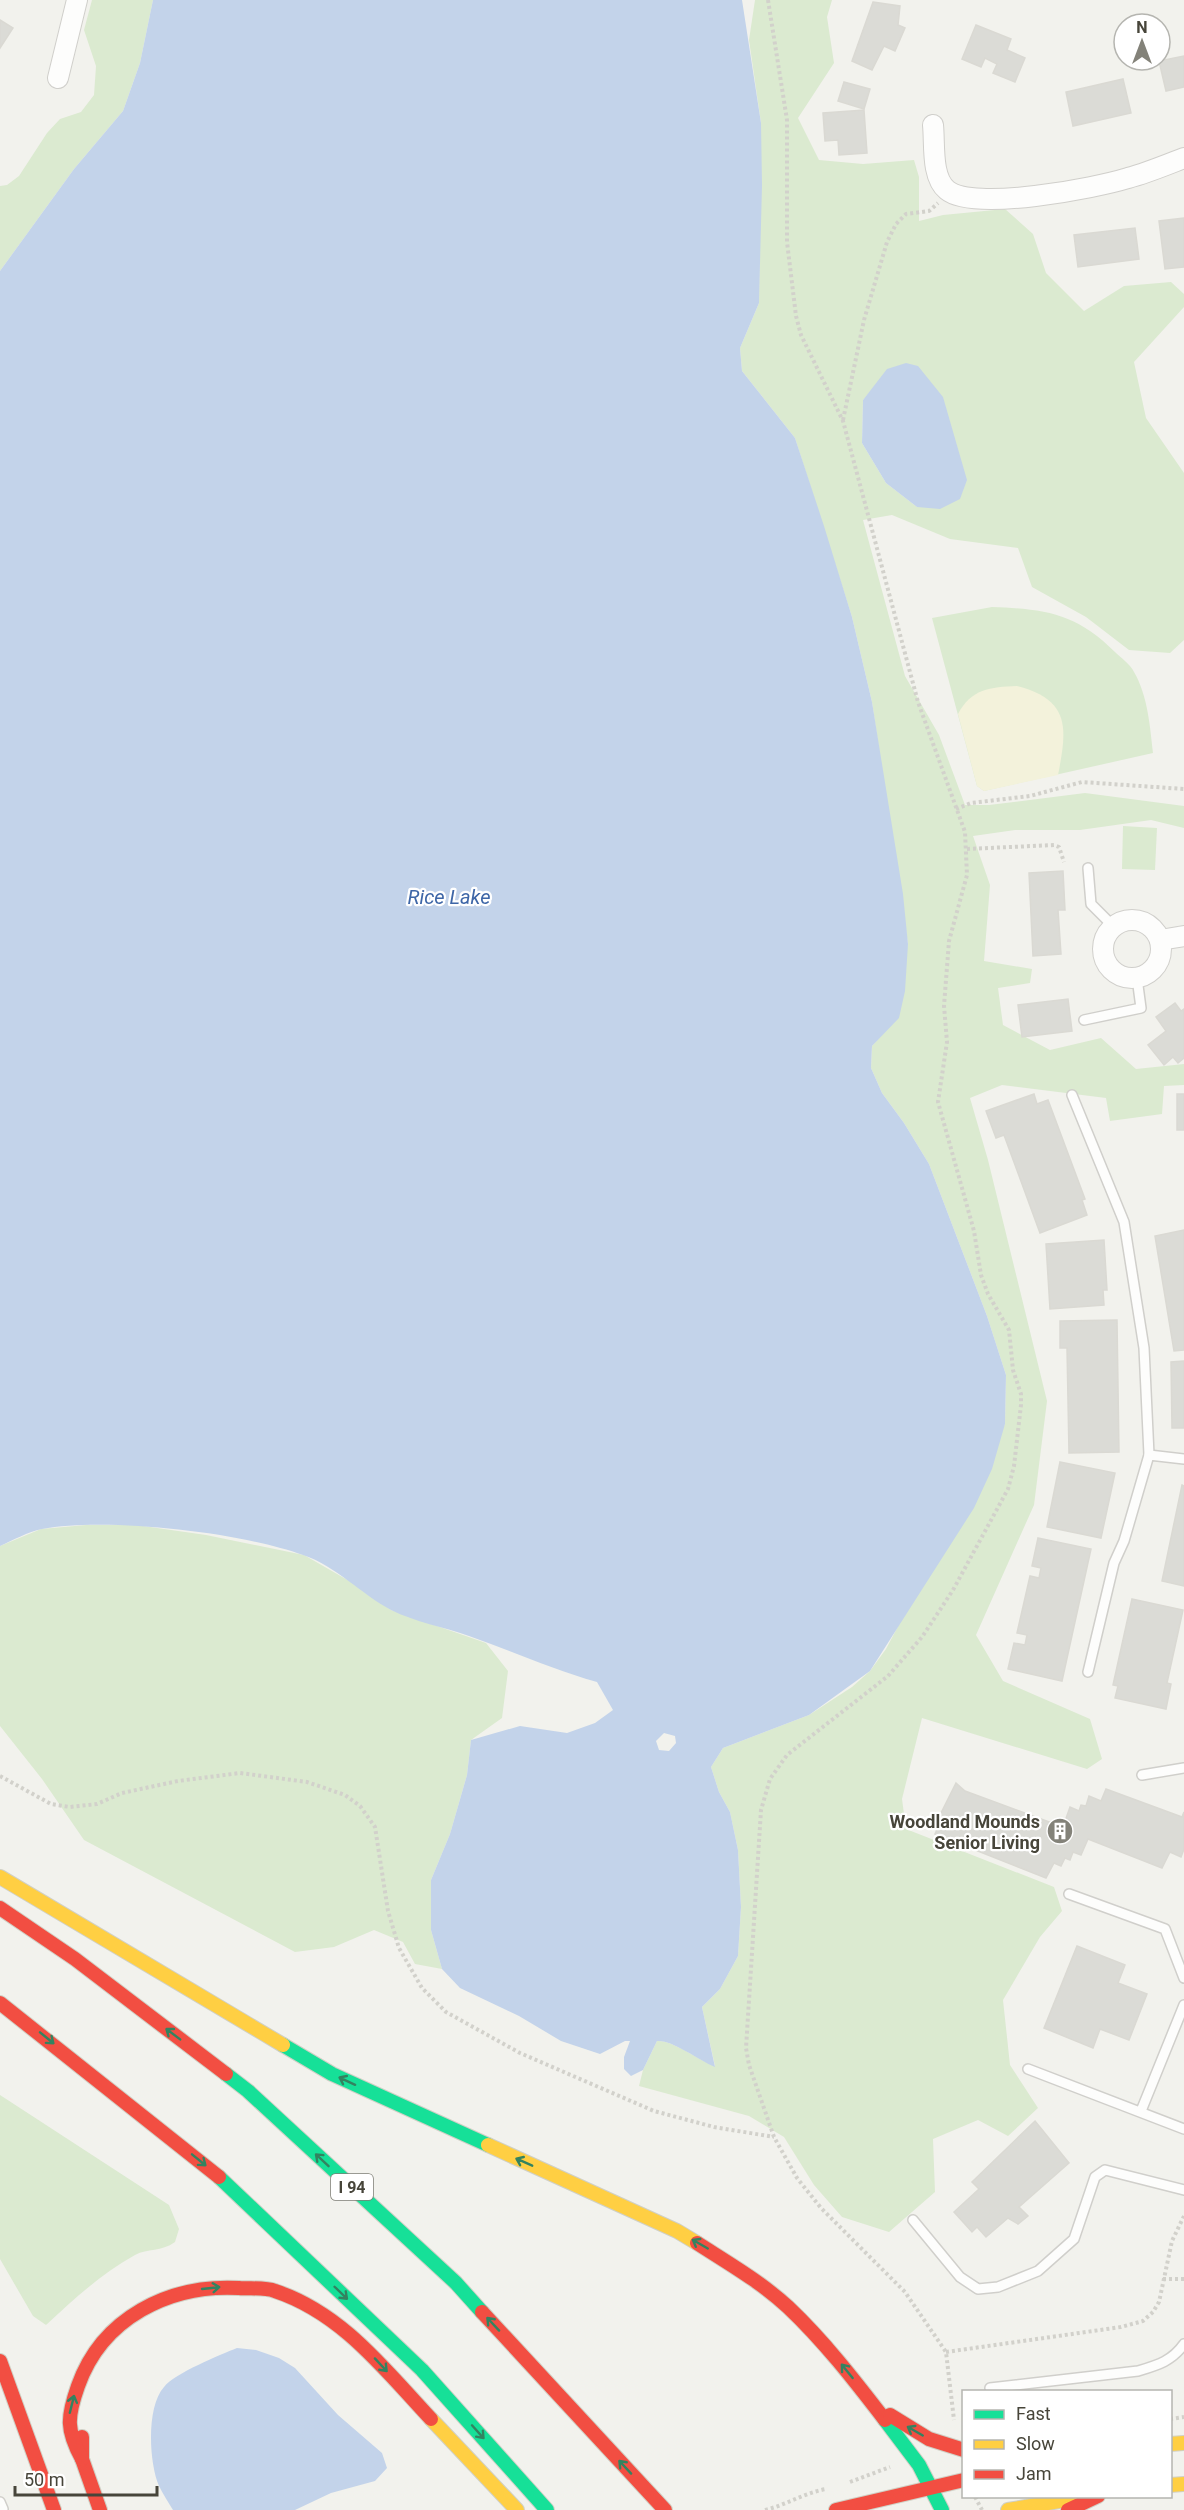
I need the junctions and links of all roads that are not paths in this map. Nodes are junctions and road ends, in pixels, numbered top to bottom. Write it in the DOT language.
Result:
graph roads {
  1 [pos="77,0"];
  2 [pos="58,78"];
  3 [pos="933,125"];
  4 [pos="1184,158"];
  5 [pos="1088,868"];
  6 [pos="1114,927"];
  7 [pos="1184,936"];
  8 [pos="1160,940"];
  9 [pos="1137,978"];
  10 [pos="1084,1020"];
  11 [pos="1072,1095"];
  12 [pos="1149,1455"];
  13 [pos="1184,1459"];
  14 [pos="1088,1672"];
  15 [pos="1184,1768"];
  16 [pos="1143,1775"];
  17 [pos="0,1877"];
  18 [pos="1069,1894"];
  19 [pos="0,1908"];
  20 [pos="1184,1978"];
  21 [pos="0,2003"];
  22 [pos="1184,2005"];
  23 [pos="1028,2068"];
  24 [pos="1141,2111"];
  25 [pos="1184,2130"];
  26 [pos="1184,2190"];
  27 [pos="913,2220"];
  28 [pos="215,2302"];
  29 [pos="252,2302"];
  30 [pos="1184,2343"];
  31 [pos="0,2361"];
  32 [pos="990,2388"];
  33 [pos="871,2401"];
  34 [pos="86,2408"];
  35 [pos="962,2450"];
  36 [pos="82,2459"];
  37 [pos="962,2480"];
  38 [pos="930,2486"];
  39 [pos="1077,2498"];
  40 [pos="1094,2498"];
  41 [pos="0,2502"];
  42 [pos="0,2510"];
  43 [pos="54,2510"];
  44 [pos="100,2510"];
  45 [pos="517,2510"];
  46 [pos="547,2510"];
  47 [pos="665,2510"];
  48 [pos="836,2510"];
  49 [pos="942,2510"];
  50 [pos="1008,2510"];
  51 [pos="1068,2510"];
  1 -- 2 [label="street"];
  3 -- 4 [label="street"];
  5 -- 6 [label="lane"];
  6 -- 8 [label="street"];
  6 -- 9 [label="street"];
  7 -- 8 [label="street"];
  8 -- 9 [label="street"];
  9 -- 10 [label="lane"];
  11 -- 12 [label="lane"];
  12 -- 13 [label="lane"];
  12 -- 14 [label="lane"];
  15 -- 16 [label="lane"];
  33 -- 17 [label="main road, one-way"];
  18 -- 20 [label="lane"];
  47 -- 19 [label="main road, I 94, one-way"];
  21 -- 46 [label="main road, one-way"];
  22 -- 24 [label="lane"];
  23 -- 24 [label="lane"];
  24 -- 25 [label="lane"];
  26 -- 27 [label="lane"];
  28 -- 29 [label="main road"];
  30 -- 32 [label="lane"];
  31 -- 43 [label="main road"];
  35 -- 33 [label="main road, one-way"];
  33 -- 38 [label="main road"];
  34 -- 36 [label="main road"];
  36 -- 44 [label="main road"];
  36 -- 45 [label="main road, one-way"];
  37 -- 38 [label="main road"];
  38 -- 48 [label="main road"];
  38 -- 49 [label="main road"];
  39 -- 50 [label="main road"];
  40 -- 51 [label="main road"];
  41 -- 42 [label="lane"];
}
